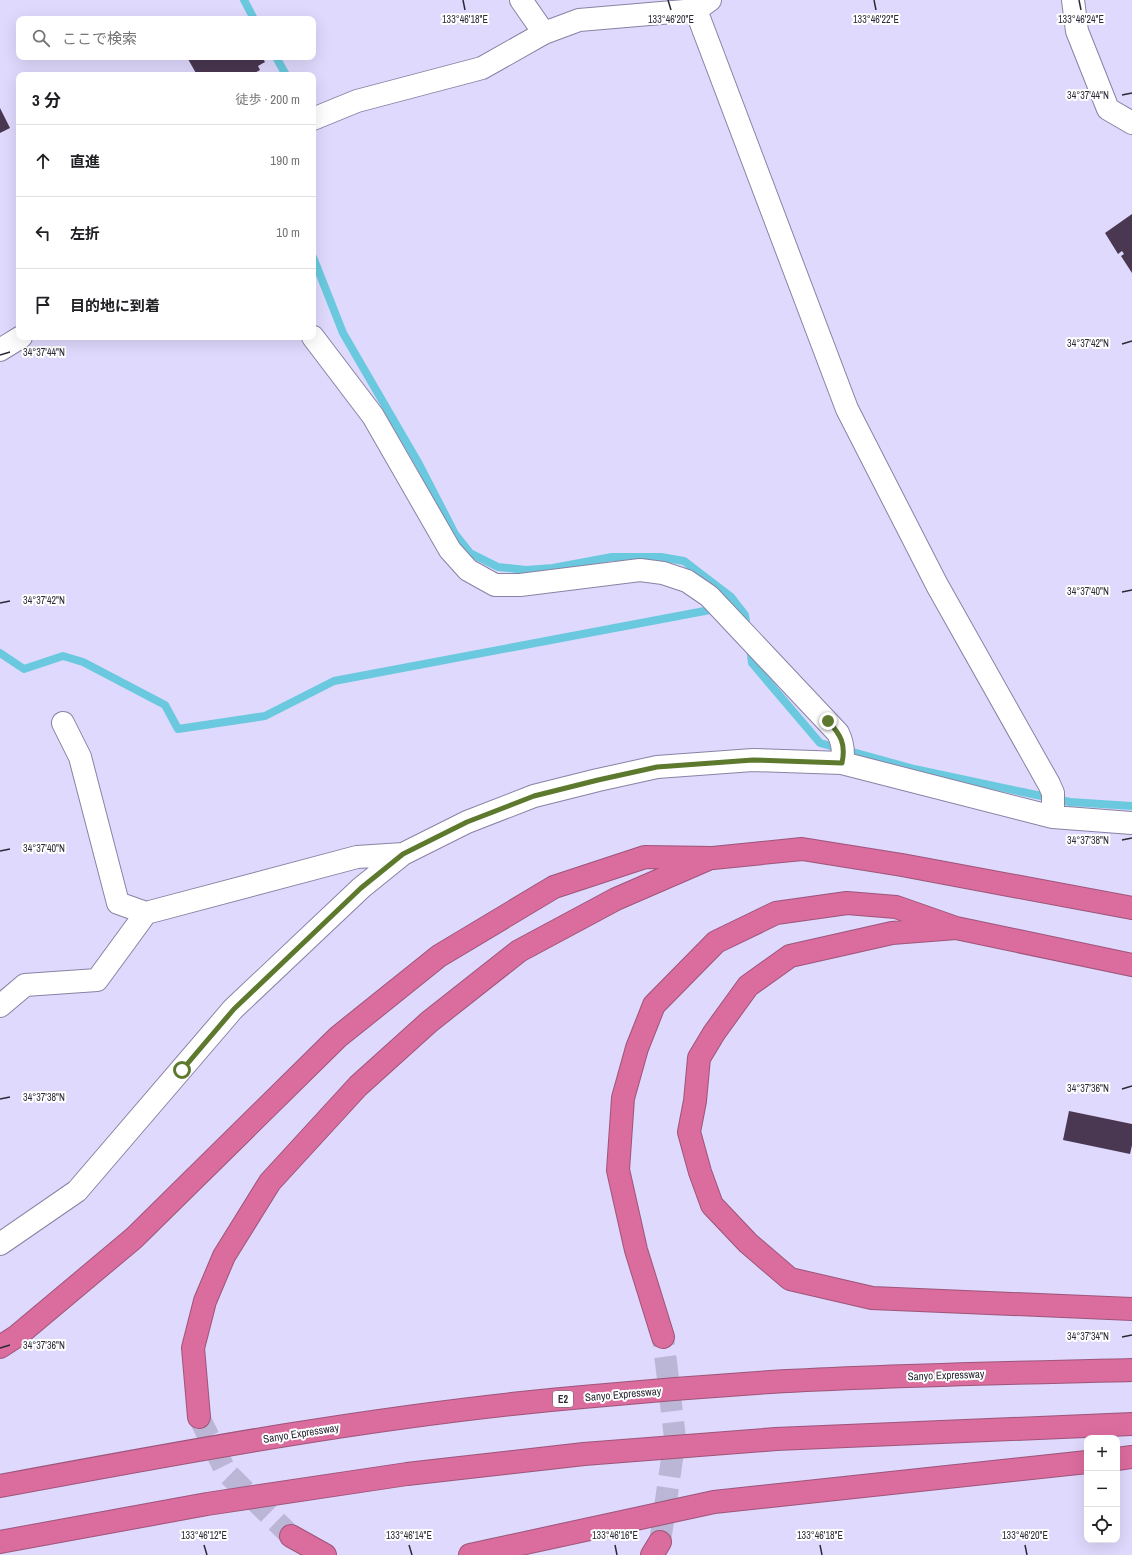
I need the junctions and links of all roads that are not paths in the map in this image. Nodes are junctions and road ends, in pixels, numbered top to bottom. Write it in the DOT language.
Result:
graph roads {
  1 [pos="521,0"];
  2 [pos="1074,0"];
  3 [pos="703,5"];
  4 [pos="544,33"];
  5 [pos="316,118"];
  6 [pos="1132,123"];
  7 [pos="16,340"];
  8 [pos="315,340"];
  9 [pos="0,350"];
  10 [pos="63,724"];
  11 [pos="843,753"];
  12 [pos="1054,806"];
  13 [pos="1132,823"];
  14 [pos="403,854"];
  15 [pos="713,858"];
  16 [pos="1132,908"];
  17 [pos="146,913"];
  18 [pos="956,928"];
  19 [pos="1132,965"];
  20 [pos="0,1006"];
  21 [pos="0,1244"];
  22 [pos="1132,1309"];
  23 [pos="663,1337"];
  24 [pos="0,1346"];
  25 [pos="1132,1370"];
  26 [pos="199,1417"];
  27 [pos="1132,1424"];
  28 [pos="1132,1457"];
  29 [pos="1120,1459"];
  30 [pos="1084,1462"];
  31 [pos="0,1486"];
  32 [pos="291,1536"];
  33 [pos="0,1542"];
  34 [pos="325,1555"];
  35 [pos="470,1555"];
  1 -- 4 [label="street"];
  2 -- 6 [label="street"];
  3 -- 4 [label="street"];
  3 -- 12 [label="street"];
  4 -- 5 [label="street"];
  7 -- 9 [label="street"];
  8 -- 11 [label="street"];
  10 -- 17 [label="street"];
  11 -- 12 [label="street"];
  11 -- 14 [label="street"];
  12 -- 13 [label="street"];
  14 -- 17 [label="street"];
  14 -- 21 [label="street"];
  15 -- 16 [label="highway"];
  15 -- 24 [label="highway"];
  15 -- 26 [label="highway"];
  17 -- 20 [label="street"];
  18 -- 19 [label="highway"];
  18 -- 22 [label="highway"];
  18 -- 23 [label="highway"];
  25 -- 31 [label="highway, Sanyo Expressway / E2"];
  27 -- 33 [label="highway"];
  28 -- 29 [label="highway"];
  30 -- 35 [label="highway"];
  32 -- 34 [label="highway"];
}
